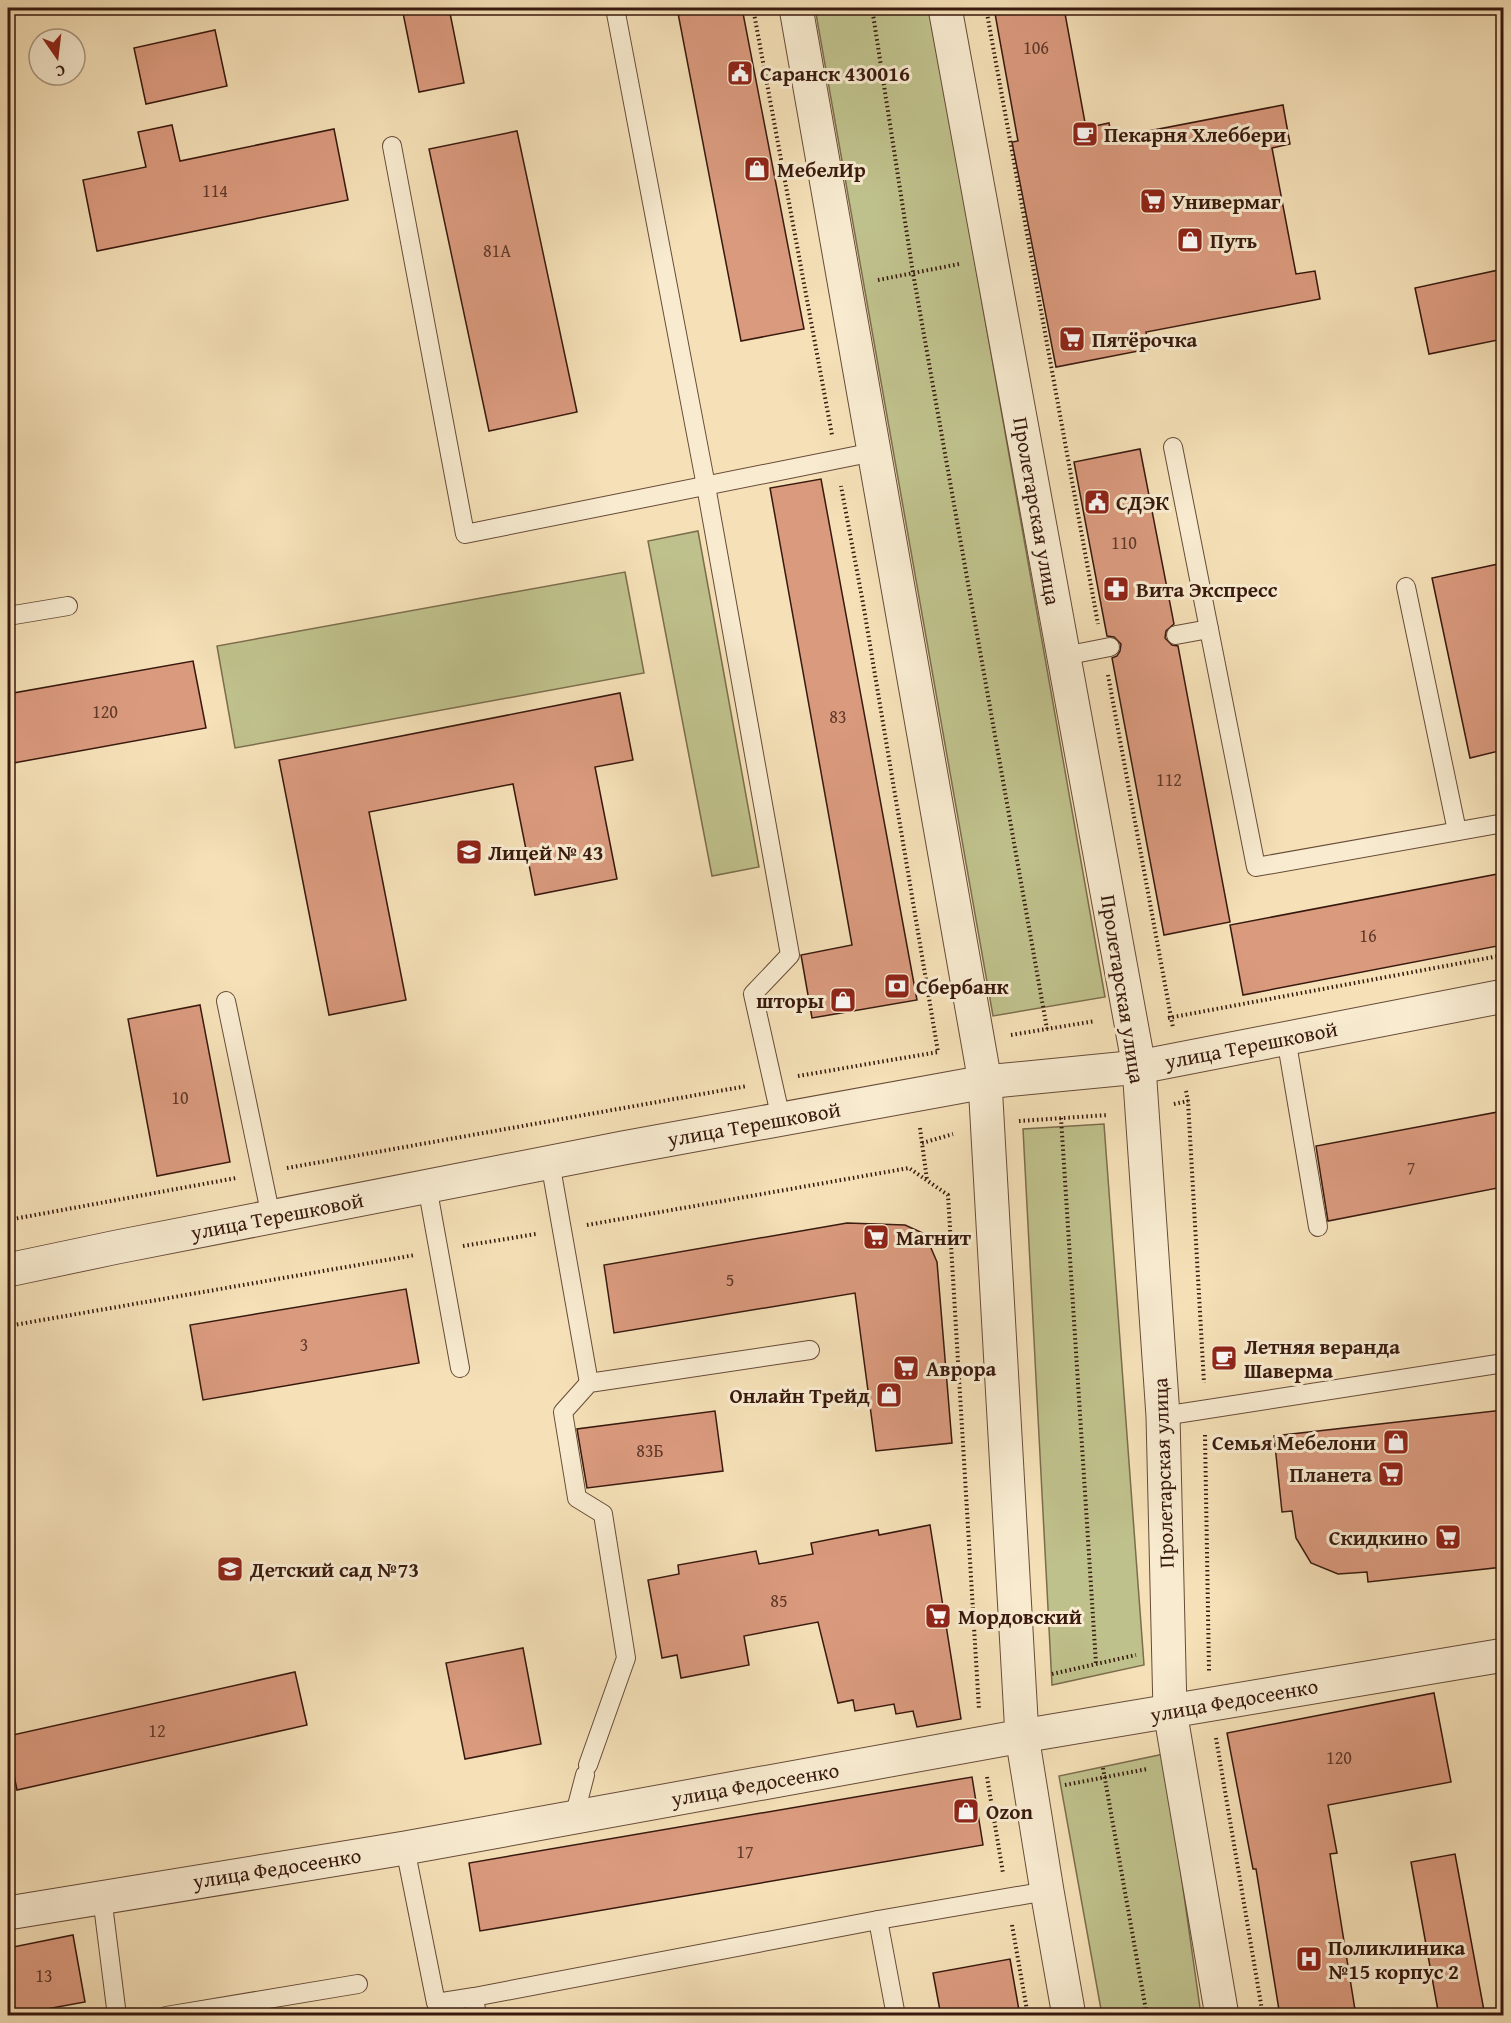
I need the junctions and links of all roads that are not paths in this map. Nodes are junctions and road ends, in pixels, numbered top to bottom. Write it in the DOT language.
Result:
graph roads {
  1 [pos="615,8"];
  2 [pos="796,8"];
  3 [pos="945,8"];
  4 [pos="392,146"];
  5 [pos="1173,447"];
  6 [pos="874,452"];
  7 [pos="706,486"];
  8 [pos="1406,587"];
  9 [pos="68,606"];
  10 [pos="8,616"];
  11 [pos="1209,629"];
  12 [pos="1176,635"];
  13 [pos="1106,648"];
  14 [pos="1064,656"];
  15 [pos="1503,823"];
  16 [pos="1457,831"];
  17 [pos="1503,996"];
  18 [pos="226,1001"];
  19 [pos="1286,1038"];
  20 [pos="1139,1067"];
  21 [pos="985,1082"];
  22 [pos="780,1119"];
  23 [pos="550,1162"];
  24 [pos="427,1186"];
  25 [pos="271,1217"];
  26 [pos="1318,1227"];
  27 [pos="8,1270"];
  28 [pos="810,1350"];
  29 [pos="1503,1364"];
  30 [pos="460,1368"];
  31 [pos="589,1383"];
  32 [pos="1162,1416"];
  33 [pos="1503,1655"];
  34 [pos="1170,1710"];
  35 [pos="1022,1736"];
  36 [pos="574,1817"];
  37 [pos="405,1848"];
  38 [pos="1047,1891"];
  39 [pos="102,1897"];
  40 [pos="8,1913"];
  41 [pos="878,1920"];
  42 [pos="358,1984"];
  43 [pos="474,1997"];
  44 [pos="117,2016"];
  45 [pos="165,2016"];
  46 [pos="477,2016"];
  47 [pos="896,2016"];
  48 [pos="1069,2016"];
  49 [pos="1222,2016"];
  1 -- 7 [label="lane"];
  2 -- 6 [label="street"];
  3 -- 14 [label="street, Пролетарская улица"];
  4 -- 7 [label="lane"];
  5 -- 11 [label="lane"];
  6 -- 7 [label="lane"];
  6 -- 21 [label="street"];
  7 -- 22 [label="lane"];
  8 -- 16 [label="lane"];
  9 -- 10 [label="lane"];
  11 -- 12 [label="lane"];
  11 -- 16 [label="lane"];
  13 -- 14 [label="lane"];
  14 -- 20 [label="street, Пролетарская улица"];
  15 -- 16 [label="lane"];
  17 -- 19 [label="street, улица Терешковой"];
  18 -- 25 [label="lane"];
  19 -- 20 [label="street, улица Терешковой"];
  19 -- 26 [label="lane"];
  20 -- 21 [label="street, улица Терешковой"];
  20 -- 32 [label="street, Пролетарская улица"];
  21 -- 22 [label="street, улица Терешковой"];
  21 -- 35 [label="street"];
  22 -- 23 [label="street, улица Терешковой"];
  23 -- 24 [label="street, улица Терешковой"];
  23 -- 31 [label="lane"];
  24 -- 25 [label="street, улица Терешковой"];
  24 -- 30 [label="lane"];
  25 -- 27 [label="street, улица Терешковой"];
  28 -- 31 [label="lane"];
  29 -- 32 [label="lane"];
  31 -- 36 [label="lane"];
  32 -- 34 [label="street, Пролетарская улица"];
  33 -- 34 [label="street, улица Федосеенко"];
  34 -- 35 [label="street, улица Федосеенко"];
  34 -- 49 [label="street, Пролетарская улица"];
  35 -- 36 [label="street, улица Федосеенко"];
  35 -- 38 [label="street"];
  36 -- 37 [label="street, улица Федосеенко"];
  37 -- 39 [label="street, улица Федосеенко"];
  37 -- 43 [label="lane"];
  38 -- 41 [label="lane"];
  38 -- 48 [label="street"];
  39 -- 40 [label="street, улица Федосеенко"];
  39 -- 44 [label="lane"];
  41 -- 43 [label="lane"];
  41 -- 47 [label="lane"];
  42 -- 45 [label="lane"];
  43 -- 46 [label="lane"];
}
